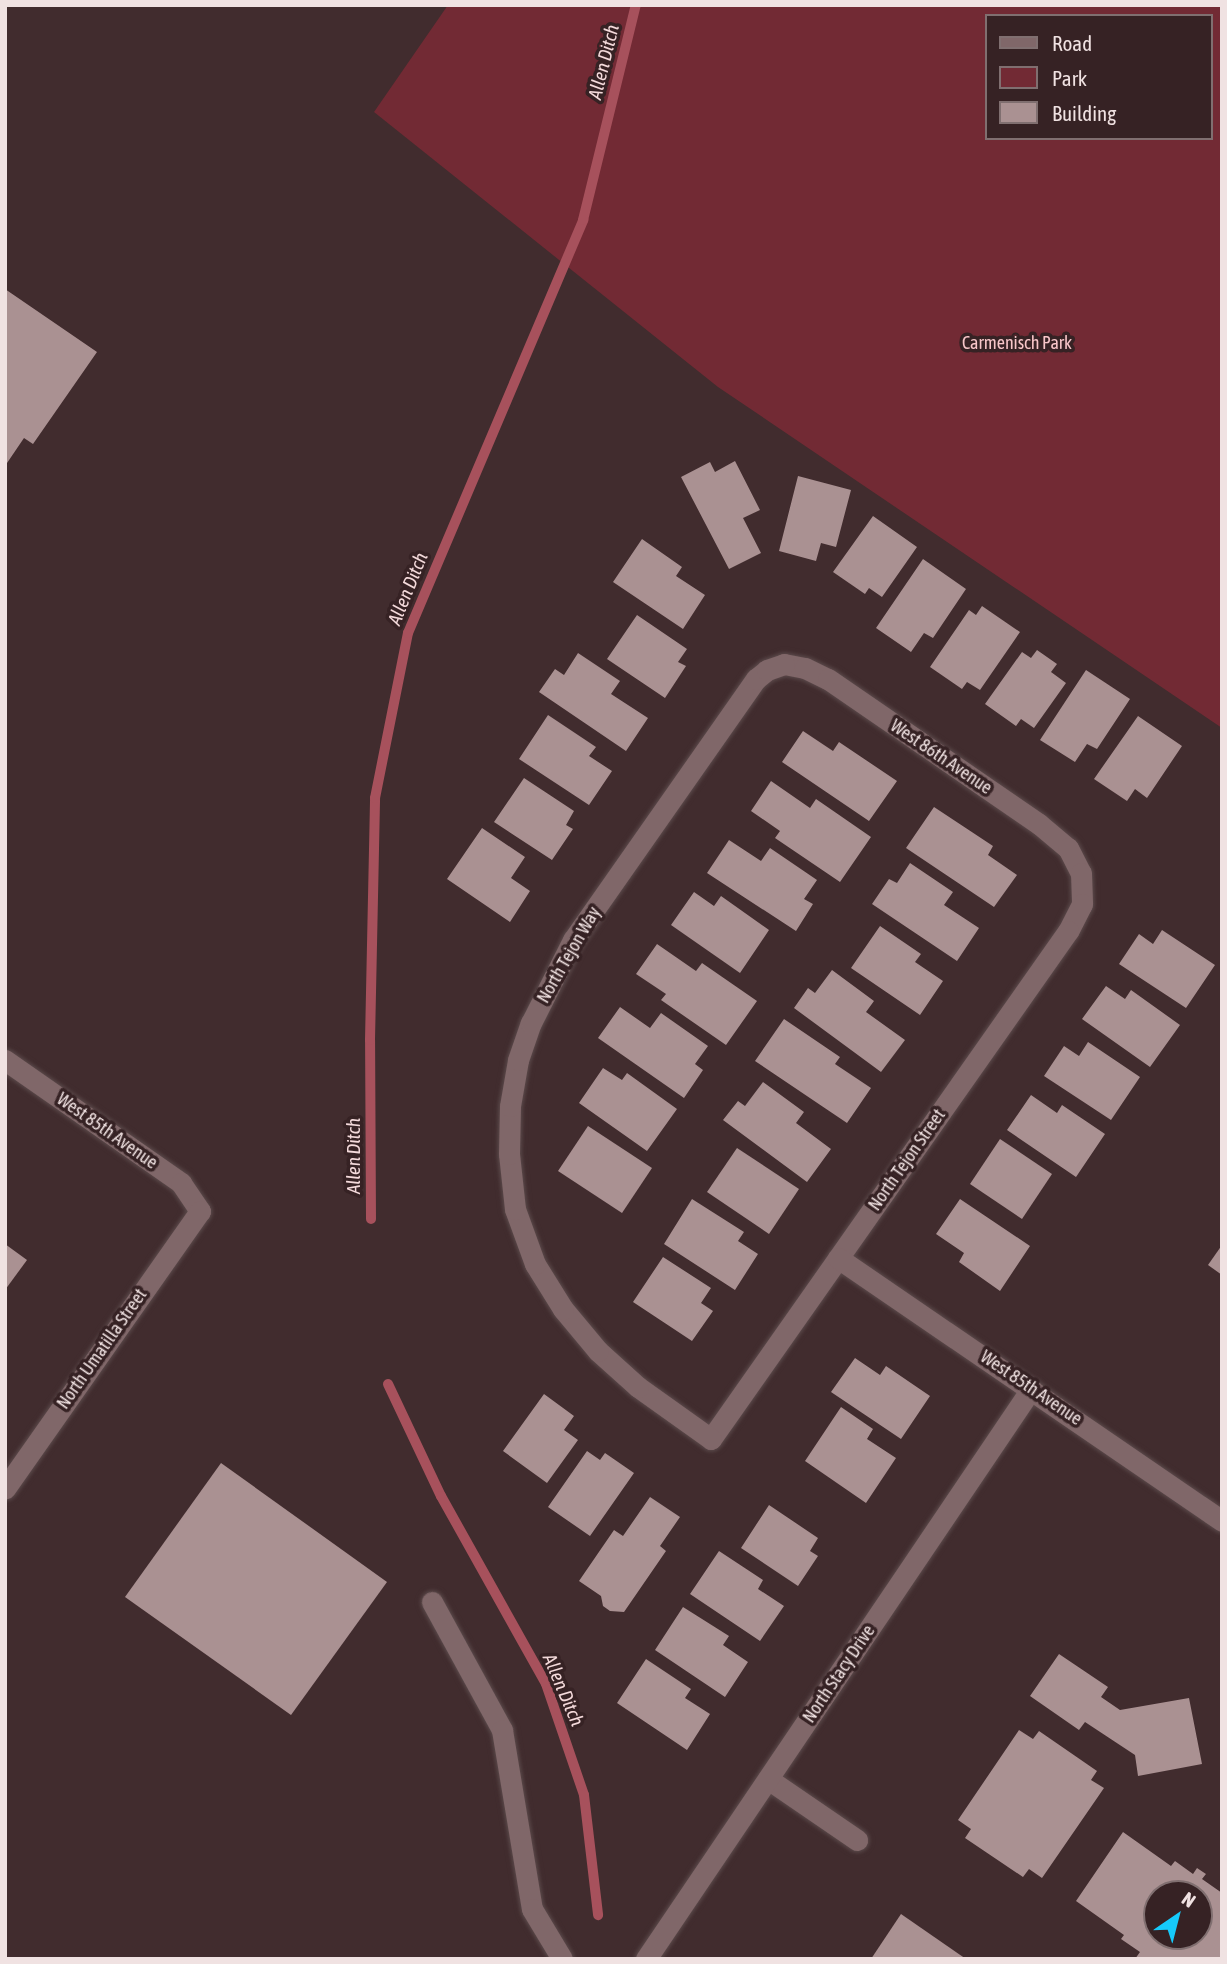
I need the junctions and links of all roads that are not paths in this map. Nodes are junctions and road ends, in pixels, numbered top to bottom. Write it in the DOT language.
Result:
graph roads {
  1 [pos="784,664"];
  2 [pos="1081,873"];
  3 [pos="5,1060"];
  4 [pos="200,1210"];
  5 [pos="838,1258"];
  6 [pos="1031,1389"];
  7 [pos="711,1439"];
  8 [pos="5,1488"];
  9 [pos="1222,1521"];
  10 [pos="432,1602"];
  11 [pos="768,1779"];
  12 [pos="857,1840"];
  13 [pos="562,1959"];
  14 [pos="646,1959"];
  1 -- 2 [label="street, West 86th Avenue"];
  1 -- 7 [label="street, North Tejon Way"];
  2 -- 5 [label="street, North Tejon Street"];
  3 -- 4 [label="street, West 85th Avenue"];
  4 -- 8 [label="street, North Umatilla Street"];
  5 -- 6 [label="street, West 85th Avenue"];
  5 -- 7 [label="street, North Tejon Street"];
  6 -- 9 [label="street, West 85th Avenue"];
  6 -- 11 [label="street, North Stacy Drive"];
  10 -- 13 [label="street"];
  11 -- 12 [label="street"];
  11 -- 14 [label="street, North Stacy Drive"];
}
